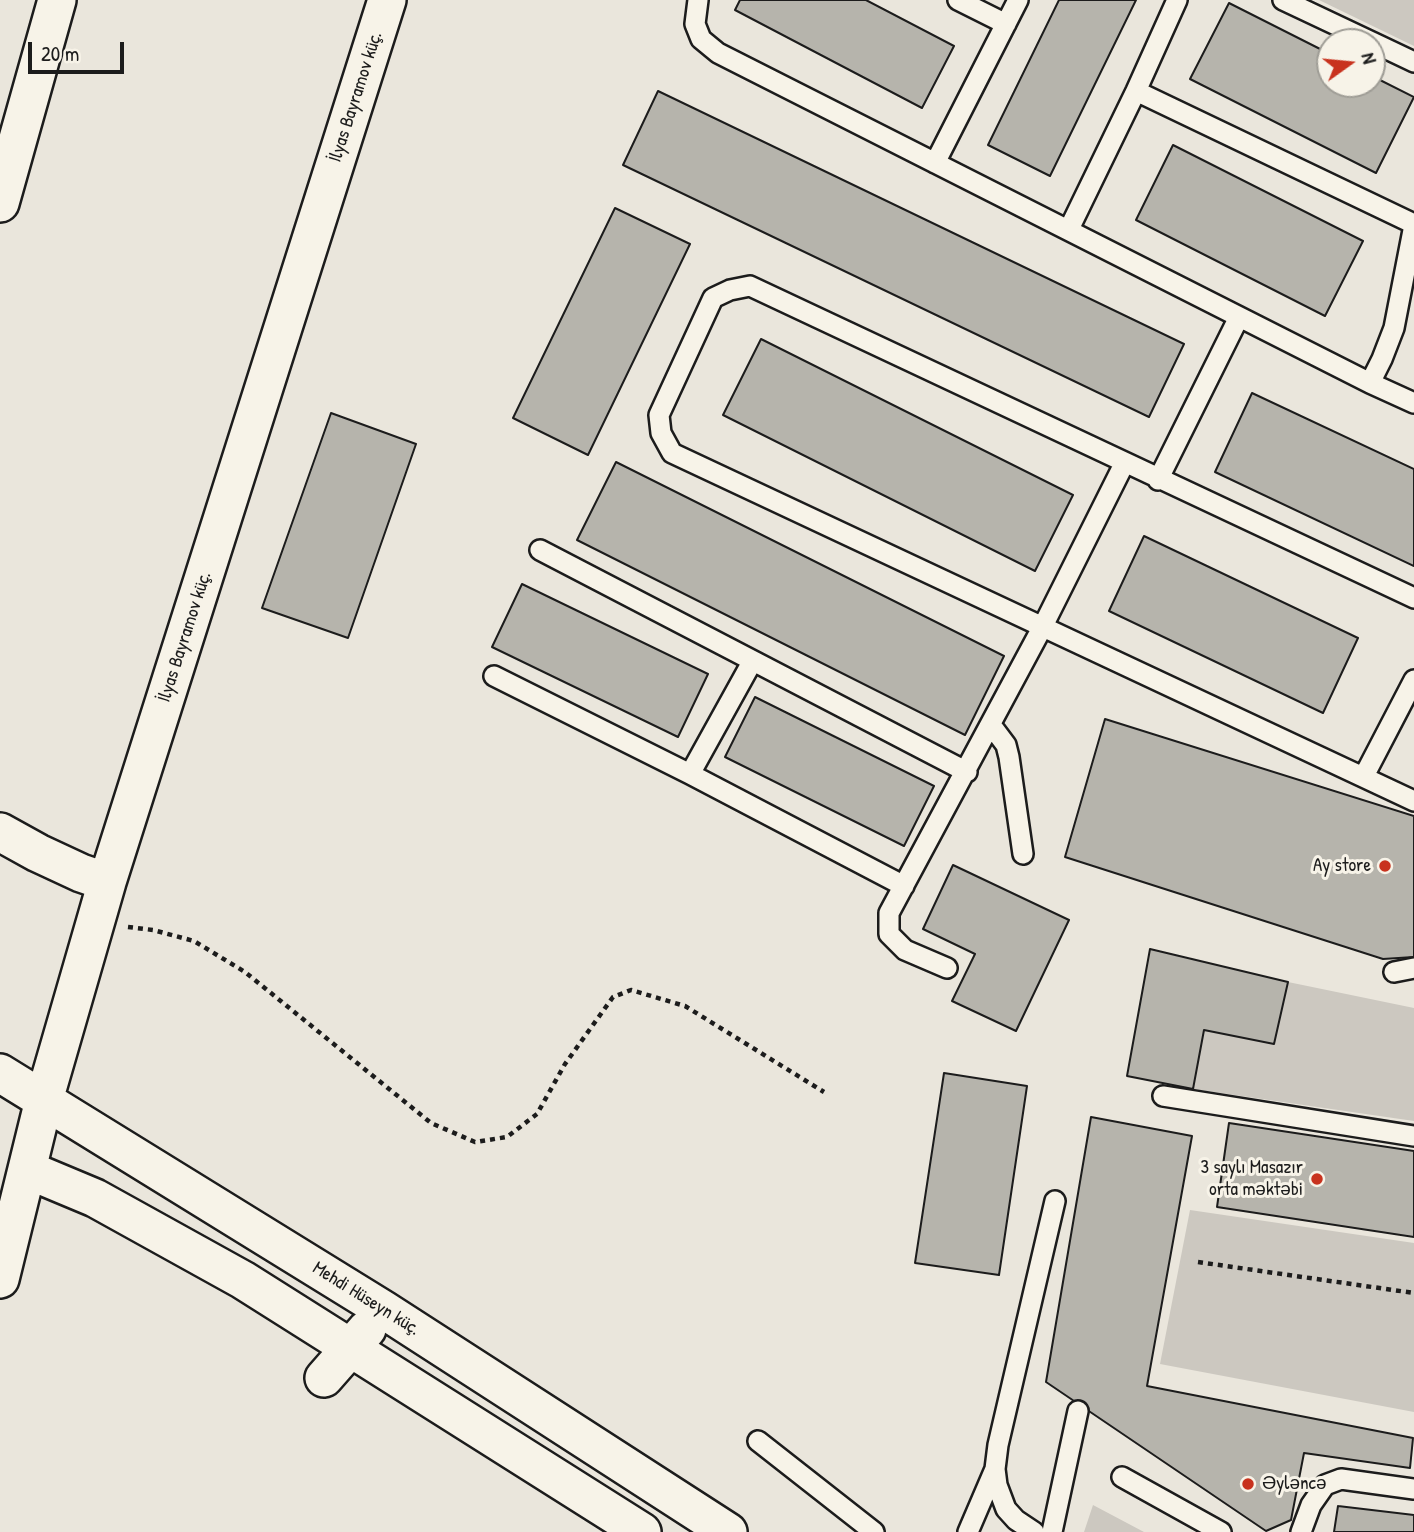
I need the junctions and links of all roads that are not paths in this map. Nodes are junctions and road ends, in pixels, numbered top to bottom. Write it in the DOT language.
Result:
graph roads {
  1 [pos="57,0"];
  2 [pos="387,0"];
  3 [pos="698,0"];
  4 [pos="958,0"];
  5 [pos="1018,0"];
  6 [pos="1177,0"];
  7 [pos="1283,0"];
  8 [pos="1006,24"];
  9 [pos="1342,28"];
  10 [pos="1386,49"];
  11 [pos="1414,62"];
  12 [pos="1136,91"];
  13 [pos="935,163"];
  14 [pos="0,203"];
  15 [pos="1414,224"];
  16 [pos="1069,229"];
  17 [pos="1239,317"];
  18 [pos="1370,383"];
  19 [pos="1414,403"];
  20 [pos="1124,464"];
  21 [pos="1158,480"];
  22 [pos="540,550"];
  23 [pos="1414,598"];
  24 [pos="1043,626"];
  25 [pos="752,662"];
  26 [pos="494,676"];
  27 [pos="1414,680"];
  28 [pos="991,725"];
  29 [pos="967,772"];
  30 [pos="690,774"];
  31 [pos="1364,776"];
  32 [pos="1414,801"];
  33 [pos="0,832"];
  34 [pos="1023,853"];
  35 [pos="107,882"];
  36 [pos="904,886"];
  37 [pos="947,968"];
  38 [pos="1414,968"];
  39 [pos="1394,972"];
  40 [pos="0,1073"];
  41 [pos="1163,1096"];
  42 [pos="44,1100"];
  43 [pos="1414,1136"];
  44 [pos="28,1170"];
  45 [pos="1055,1201"];
  46 [pos="9,1206"];
  47 [pos="0,1279"];
  48 [pos="384,1310"];
  49 [pos="351,1347"];
  50 [pos="324,1378"];
  51 [pos="1078,1411"];
  52 [pos="758,1441"];
  53 [pos="995,1469"];
  54 [pos="1122,1476"];
  55 [pos="1414,1489"];
  56 [pos="705,1525"];
  57 [pos="642,1532"];
  58 [pos="874,1532"];
  59 [pos="968,1532"];
  60 [pos="1034,1532"];
  61 [pos="1052,1532"];
  62 [pos="1221,1532"];
  63 [pos="1301,1532"];
  1 -- 14 [label="street"];
  2 -- 35 [label="street, İlyas Bayramov küç."];
  3 -- 13 [label="lane"];
  4 -- 8 [label="lane"];
  5 -- 8 [label="lane"];
  6 -- 12 [label="lane"];
  7 -- 9 [label="lane"];
  8 -- 13 [label="lane"];
  10 -- 11 [label="lane"];
  12 -- 15 [label="lane"];
  12 -- 16 [label="lane"];
  13 -- 16 [label="lane"];
  15 -- 18 [label="lane"];
  16 -- 17 [label="lane"];
  17 -- 18 [label="lane"];
  17 -- 21 [label="lane"];
  18 -- 19 [label="lane"];
  20 -- 21 [label="lane"];
  20 -- 24 [label="lane"];
  20 -- 24 [label="lane"];
  21 -- 23 [label="lane"];
  22 -- 25 [label="lane"];
  24 -- 28 [label="lane"];
  24 -- 31 [label="lane"];
  25 -- 29 [label="lane"];
  25 -- 30 [label="lane"];
  26 -- 30 [label="lane"];
  27 -- 31 [label="lane"];
  28 -- 29 [label="lane"];
  28 -- 34 [label="lane"];
  29 -- 36 [label="lane"];
  30 -- 36 [label="lane"];
  31 -- 32 [label="lane"];
  33 -- 35 [label="street"];
  35 -- 42 [label="street, İlyas Bayramov küç."];
  36 -- 37 [label="lane"];
  38 -- 39 [label="lane"];
  40 -- 42 [label="street, Mehdi Hüseyn küç."];
  41 -- 43 [label="lane"];
  42 -- 44 [label="street, İlyas Bayramov küç."];
  42 -- 48 [label="street, Mehdi Hüseyn küç."];
  44 -- 46 [label="street, İlyas Bayramov küç."];
  44 -- 49 [label="street"];
  45 -- 53 [label="lane"];
  46 -- 47 [label="street, İlyas Bayramov küç."];
  48 -- 49 [label="street"];
  48 -- 56 [label="street, Mehdi Hüseyn küç."];
  49 -- 50 [label="street"];
  49 -- 57 [label="street"];
  51 -- 61 [label="lane"];
  52 -- 58 [label="lane"];
  53 -- 59 [label="lane"];
  53 -- 60 [label="lane"];
  54 -- 62 [label="lane"];
  55 -- 63 [label="lane"];
}
